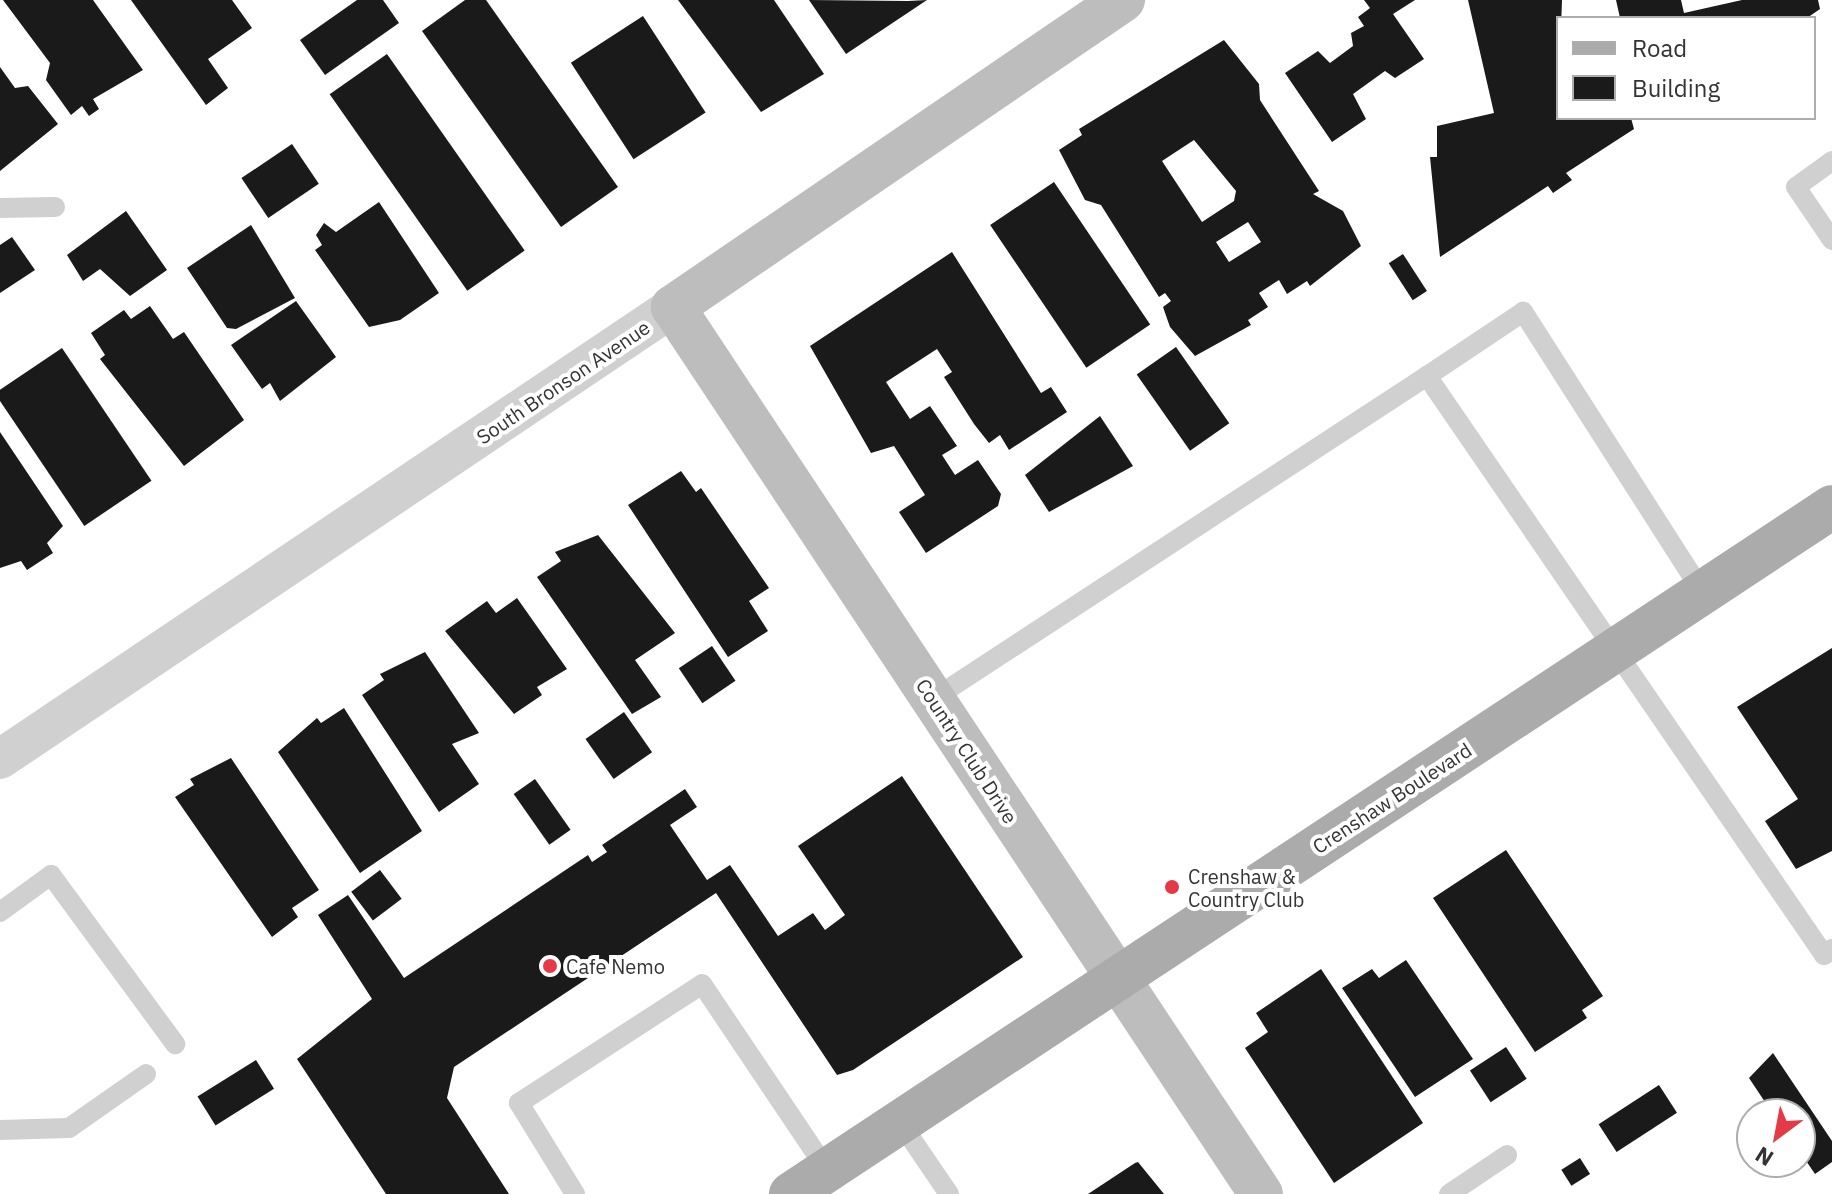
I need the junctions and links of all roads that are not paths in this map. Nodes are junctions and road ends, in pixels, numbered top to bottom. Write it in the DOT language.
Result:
graph roads {
  1 [pos="1123,0"];
  2 [pos="1832,161"];
  3 [pos="55,207"];
  4 [pos="0,208"];
  5 [pos="1832,240"];
  6 [pos="673,307"];
  7 [pos="1427,376"];
  8 [pos="1832,507"];
  9 [pos="1703,593"];
  10 [pos="1612,652"];
  11 [pos="933,699"];
  12 [pos="0,759"];
  13 [pos="0,912"];
  14 [pos="1832,949"];
  15 [pos="1116,980"];
  16 [pos="175,1044"];
  17 [pos="146,1074"];
  18 [pos="900,1122"];
  19 [pos="0,1130"];
  20 [pos="1507,1155"];
  21 [pos="827,1170"];
  22 [pos="575,1194"];
  23 [pos="791,1194"];
  24 [pos="949,1194"];
  25 [pos="1261,1194"];
  26 [pos="1449,1194"];
  1 -- 6 [label="street, South Bronson Avenue"];
  2 -- 5 [label="lane"];
  3 -- 4 [label="lane"];
  6 -- 11 [label="street, Country Club Drive"];
  6 -- 12 [label="street, South Bronson Avenue"];
  7 -- 9 [label="lane"];
  7 -- 10 [label="lane"];
  7 -- 11 [label="lane"];
  8 -- 9 [label="main road, Crenshaw Boulevard"];
  9 -- 10 [label="main road, Crenshaw Boulevard"];
  10 -- 14 [label="lane"];
  10 -- 15 [label="main road, Crenshaw Boulevard"];
  11 -- 15 [label="street, Country Club Drive"];
  13 -- 16 [label="lane"];
  15 -- 18 [label="main road, Crenshaw Boulevard"];
  15 -- 25 [label="street, Country Club Drive"];
  17 -- 19 [label="lane"];
  18 -- 21 [label="main road, Crenshaw Boulevard"];
  18 -- 24 [label="lane"];
  20 -- 26 [label="lane"];
  21 -- 22 [label="lane"];
  21 -- 23 [label="main road, Crenshaw Boulevard"];
}
